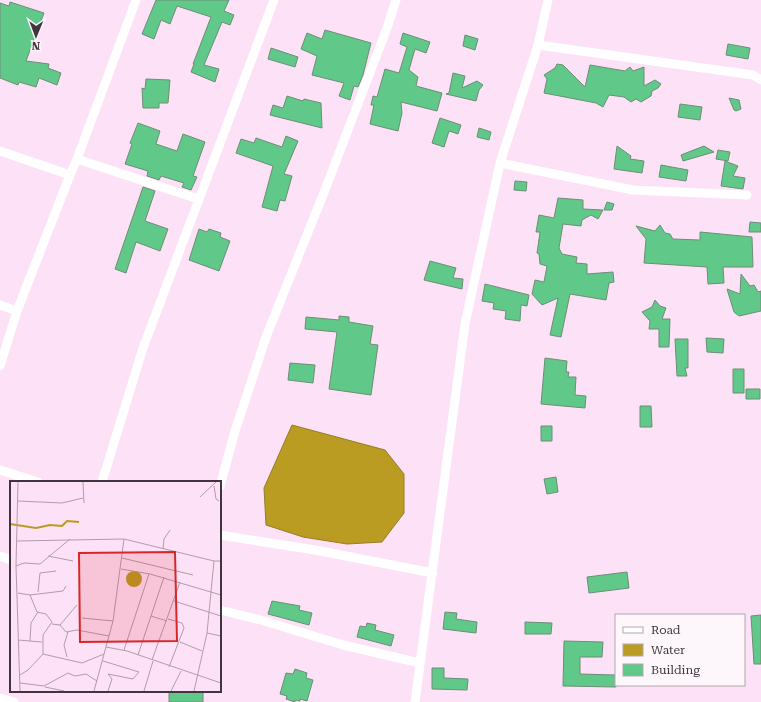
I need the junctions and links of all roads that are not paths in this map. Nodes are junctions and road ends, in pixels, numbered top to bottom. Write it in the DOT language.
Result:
graph roads {
  1 [pos="136,0"];
  2 [pos="274,0"];
  3 [pos="396,0"];
  4 [pos="548,0"];
  5 [pos="538,45"];
  6 [pos="761,80"];
  7 [pos="0,151"];
  8 [pos="77,159"];
  9 [pos="500,162"];
  10 [pos="70,174"];
  11 [pos="747,195"];
  12 [pos="198,199"];
  13 [pos="0,305"];
  14 [pos="17,311"];
  15 [pos="0,366"];
  16 [pos="0,470"];
  17 [pos="35,481"];
  18 [pos="102,481"];
  19 [pos="221,482"];
  20 [pos="221,535"];
  21 [pos="0,556"];
  22 [pos="10,560"];
  23 [pos="433,573"];
  24 [pos="221,610"];
  25 [pos="420,663"];
  26 [pos="0,698"];
  27 [pos="14,702"];
  28 [pos="415,702"];
  1 -- 8 [label="street"];
  2 -- 12 [label="street"];
  3 -- 19 [label="street"];
  4 -- 5 [label="street"];
  5 -- 6 [label="street"];
  5 -- 9 [label="street"];
  7 -- 10 [label="street"];
  8 -- 10 [label="street"];
  8 -- 12 [label="street"];
  9 -- 11 [label="street"];
  9 -- 23 [label="street"];
  10 -- 14 [label="street"];
  12 -- 18 [label="street"];
  13 -- 14 [label="street"];
  14 -- 15 [label="street"];
  16 -- 17 [label="street"];
  20 -- 23 [label="street"];
  21 -- 22 [label="street"];
  23 -- 25 [label="street"];
  24 -- 25 [label="street"];
  25 -- 28 [label="street"];
  26 -- 27 [label="street"];
}
